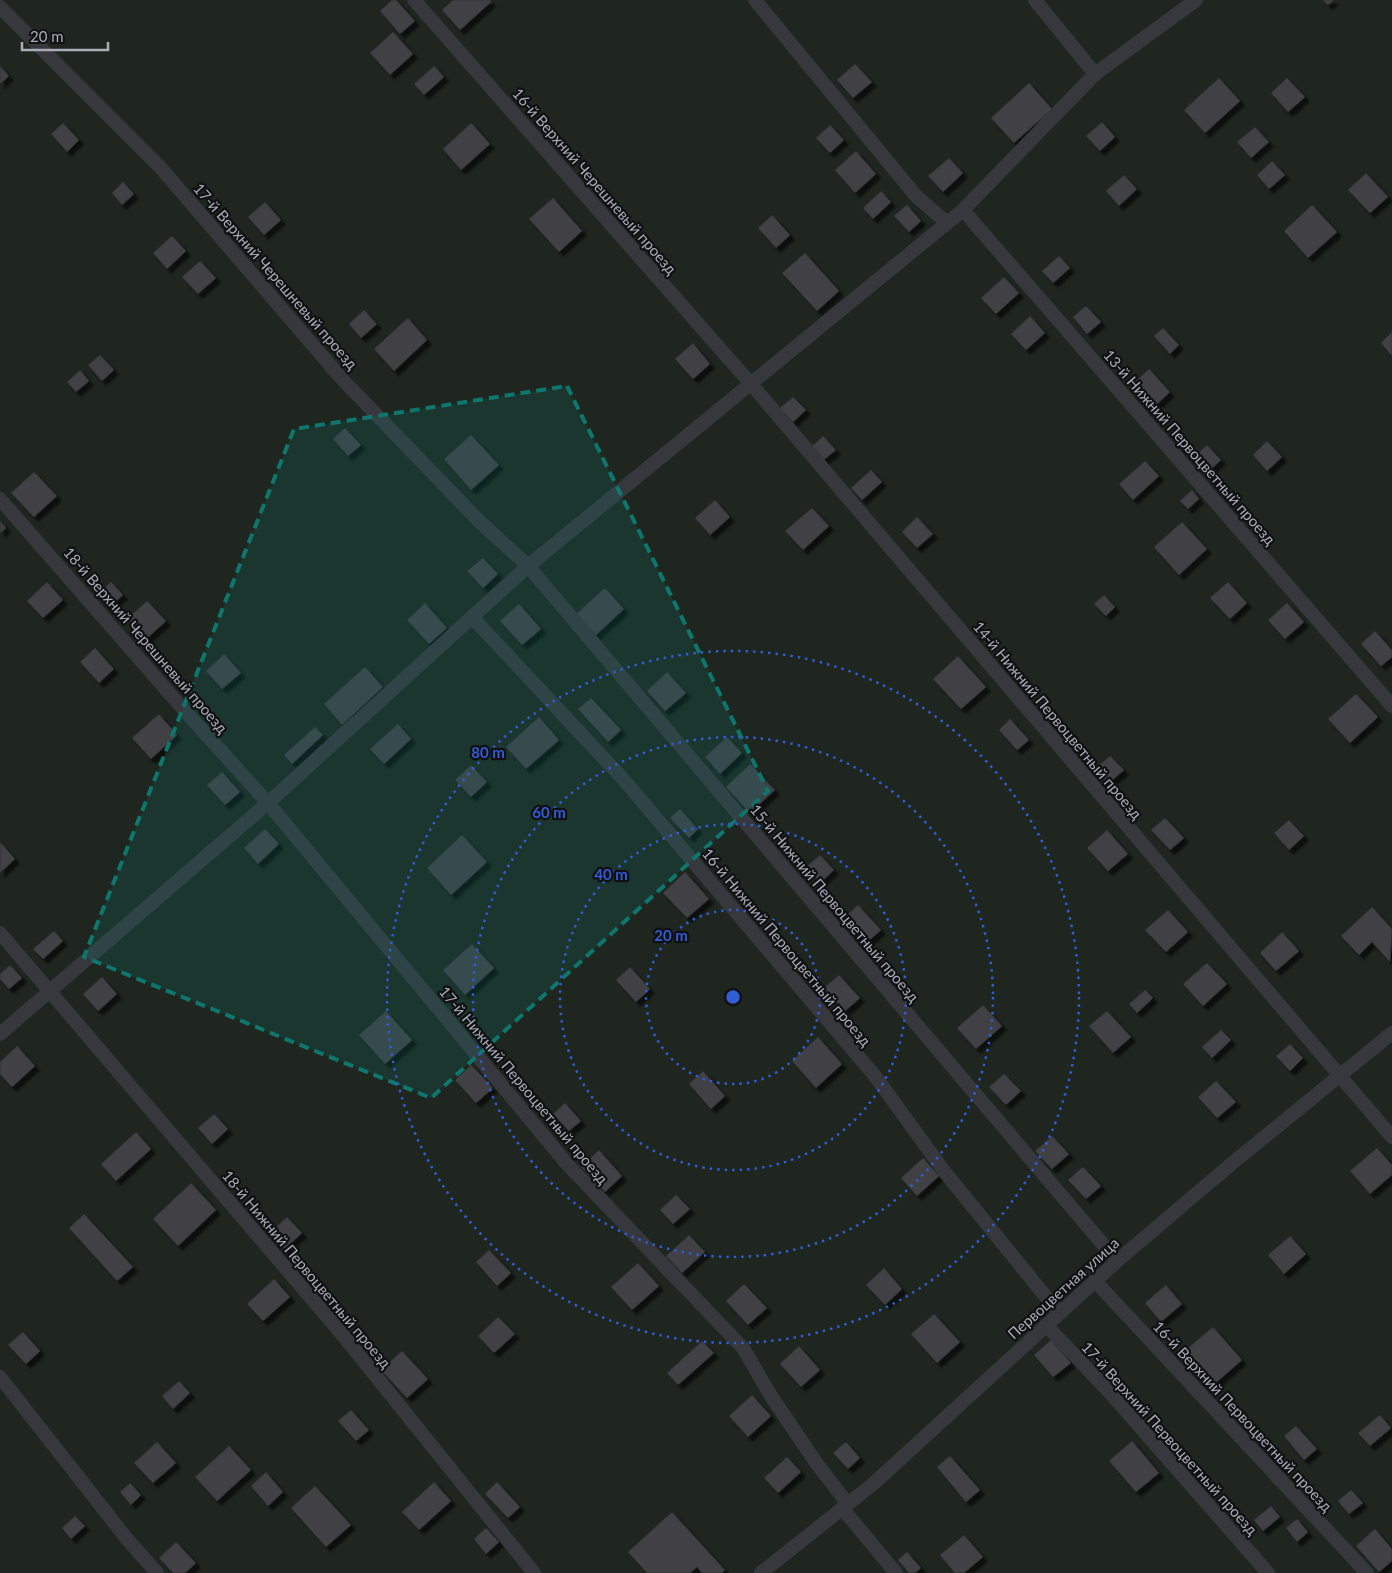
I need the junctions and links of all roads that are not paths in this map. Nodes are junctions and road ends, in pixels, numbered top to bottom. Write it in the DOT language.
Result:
graph roads {
  1 [pos="414,0"];
  2 [pos="754,0"];
  3 [pos="1035,0"];
  4 [pos="1196,0"];
  5 [pos="0,7"];
  6 [pos="1095,74"];
  7 [pos="963,210"];
  8 [pos="947,223"];
  9 [pos="751,384"];
  10 [pos="0,499"];
  11 [pos="528,566"];
  12 [pos="472,617"];
  13 [pos="1392,706"];
  14 [pos="268,803"];
  15 [pos="0,933"];
  16 [pos="50,991"];
  17 [pos="1392,1033"];
  18 [pos="0,1034"];
  19 [pos="1341,1077"];
  20 [pos="1392,1137"];
  21 [pos="1117,1261"];
  22 [pos="1095,1281"];
  23 [pos="1059,1313"];
  24 [pos="1046,1325"];
  25 [pos="0,1377"];
  26 [pos="845,1506"];
  27 [pos="157,1573"];
  28 [pos="534,1573"];
  29 [pos="761,1573"];
  30 [pos="896,1573"];
  31 [pos="1268,1573"];
  32 [pos="1367,1573"];
  1 -- 9 [label="lane, 16-й Верхний Черешневый проезд"];
  2 -- 8 [label="lane"];
  3 -- 6 [label="lane"];
  4 -- 6 [label="lane"];
  5 -- 11 [label="lane, 17-й Верхний Черешневый проезд"];
  6 -- 7 [label="lane"];
  7 -- 8 [label="lane"];
  7 -- 13 [label="lane, 13-й Нижний Первоцветный проезд"];
  8 -- 9 [label="lane"];
  9 -- 11 [label="lane"];
  9 -- 19 [label="lane, 14-й Нижний Первоцветный проезд"];
  10 -- 14 [label="lane, 18-й Верхний Черешневый проезд"];
  11 -- 12 [label="lane"];
  11 -- 21 [label="lane, 15-й Нижний Первоцветный проезд"];
  12 -- 14 [label="lane"];
  12 -- 23 [label="lane, 16-й Нижний Первоцветный проезд"];
  14 -- 16 [label="lane"];
  14 -- 26 [label="lane, 17-й Нижний Первоцветный проезд"];
  15 -- 16 [label="lane, 18-й Нижний Первоцветный проезд"];
  16 -- 18 [label="lane"];
  16 -- 28 [label="lane, 18-й Нижний Первоцветный проезд"];
  17 -- 19 [label="lane, Первоцветная улица"];
  19 -- 20 [label="lane, 14-й Нижний Первоцветный проезд"];
  19 -- 21 [label="lane, Первоцветная улица"];
  21 -- 22 [label="lane, Первоцветная улица"];
  22 -- 23 [label="lane, Первоцветная улица"];
  22 -- 32 [label="lane, 16-й Верхний Первоцветный проезд"];
  23 -- 24 [label="lane, Первоцветная улица"];
  24 -- 26 [label="lane, Первоцветная улица"];
  24 -- 31 [label="lane, 17-й Верхний Первоцветный проезд"];
  25 -- 27 [label="lane"];
  26 -- 29 [label="lane, Первоцветная улица"];
  26 -- 30 [label="lane, 17-й Нижний Первоцветный проезд"];
}
